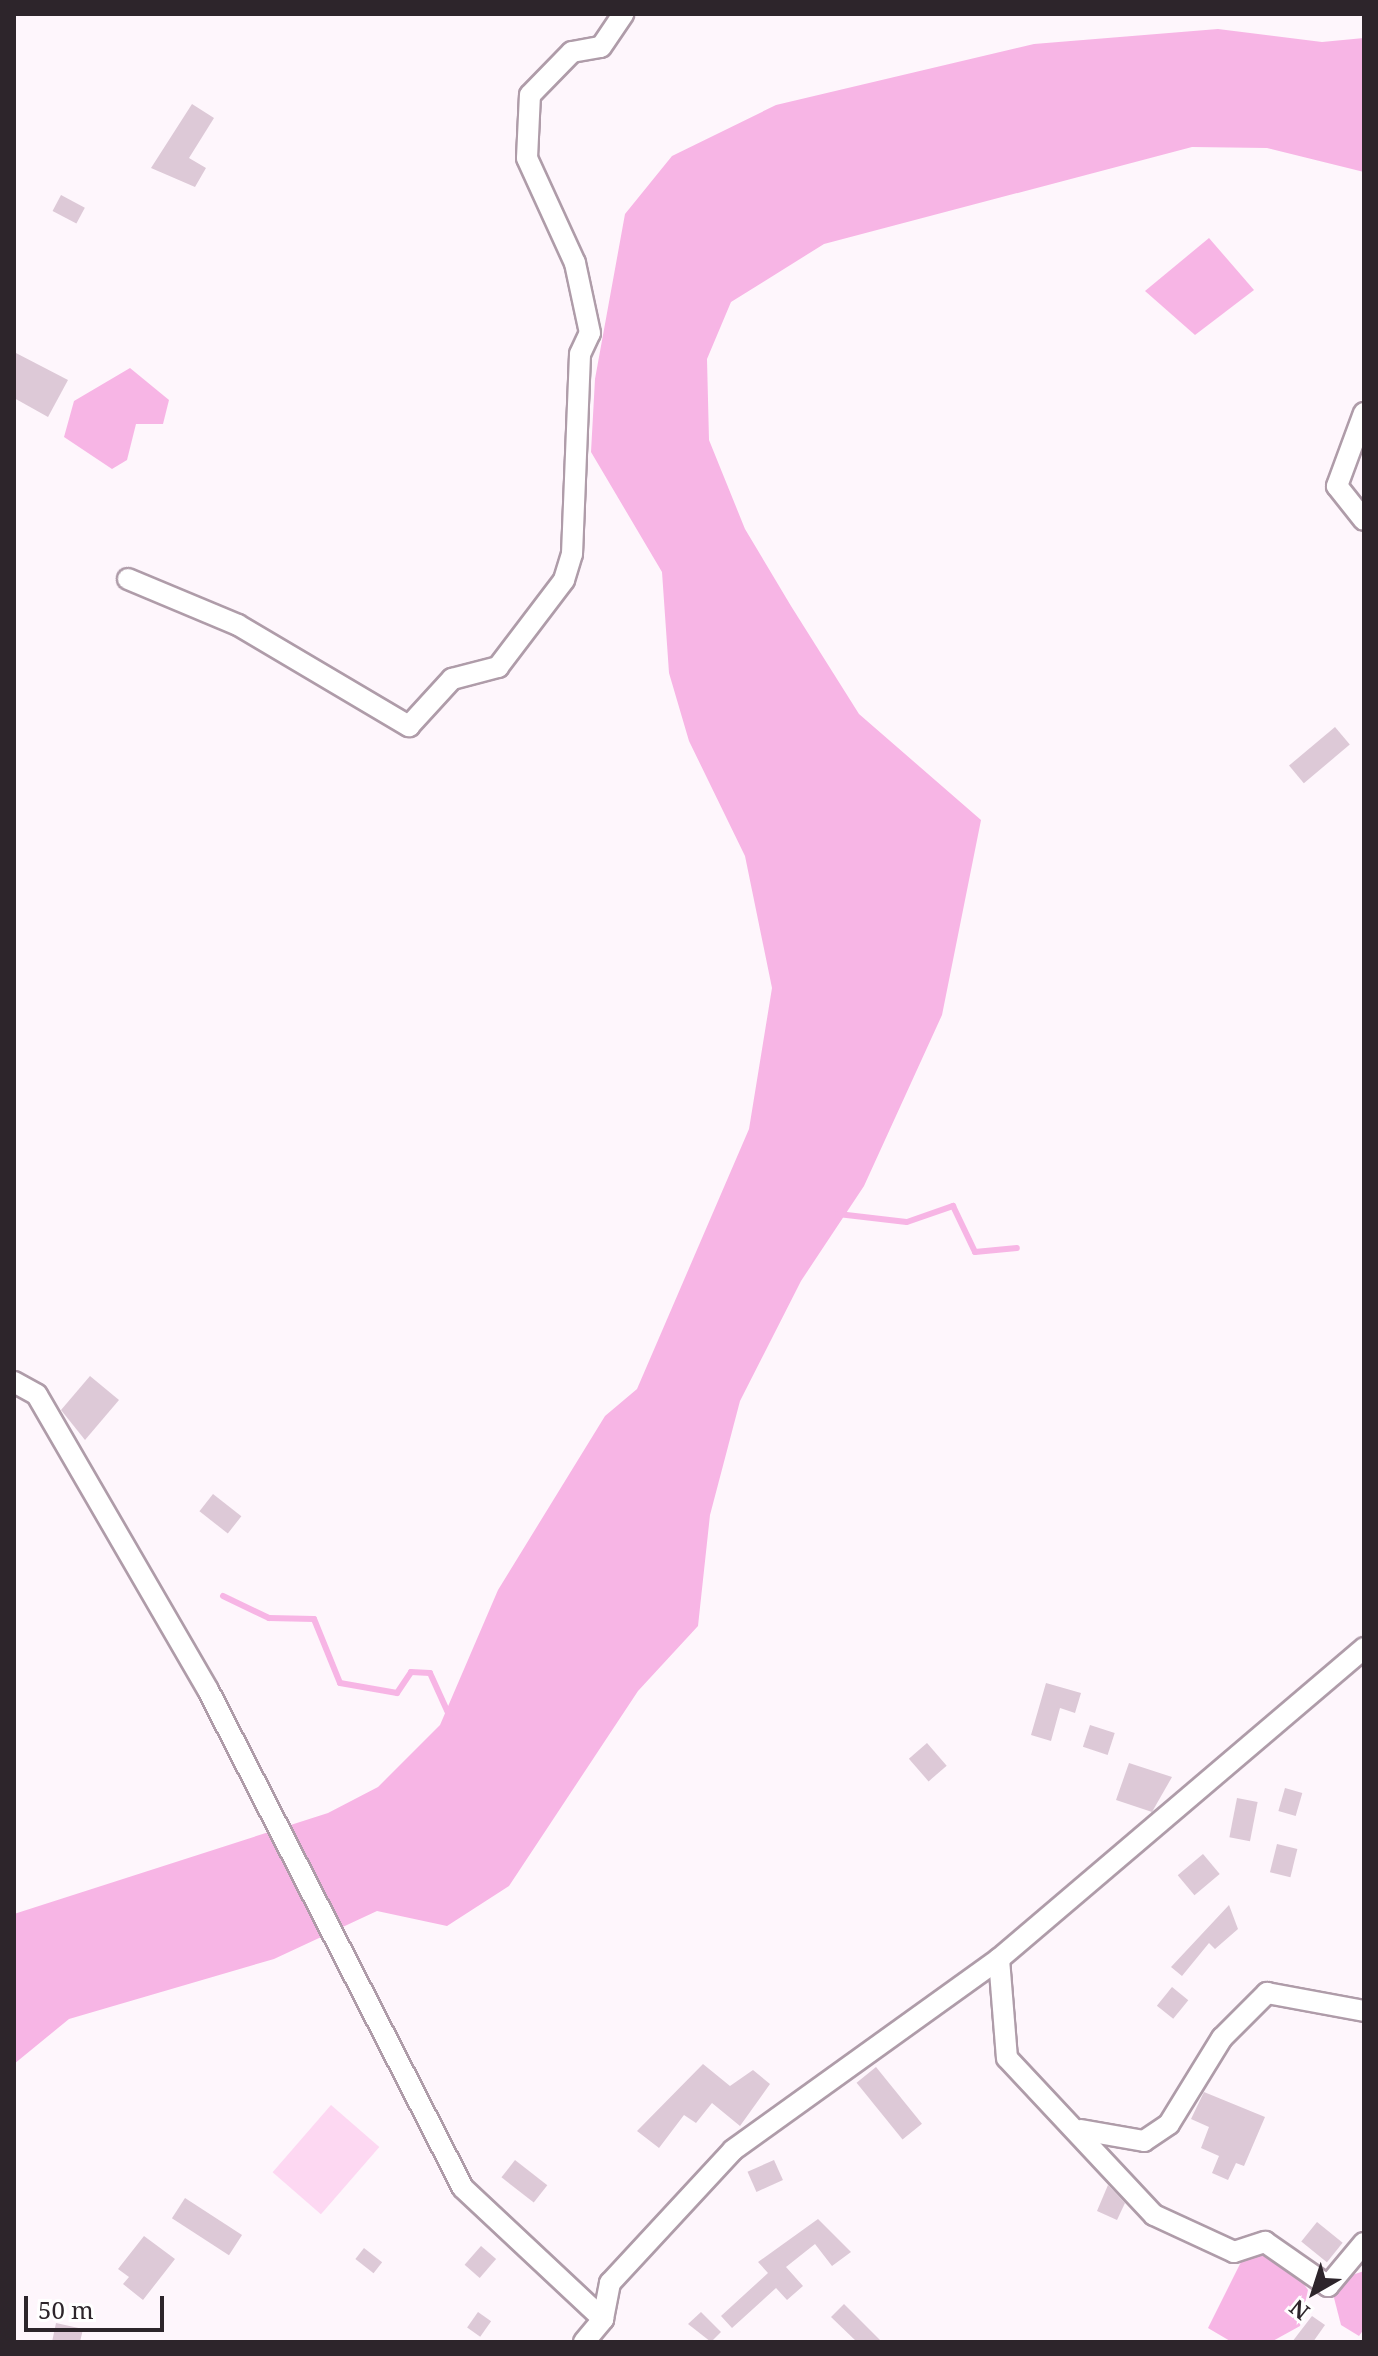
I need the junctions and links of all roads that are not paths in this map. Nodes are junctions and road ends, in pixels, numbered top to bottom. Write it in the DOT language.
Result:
graph roads {
  1 [pos="623,14"];
  2 [pos="1364,413"];
  3 [pos="1364,520"];
  4 [pos="128,579"];
  5 [pos="14,1382"];
  6 [pos="1364,1648"];
  7 [pos="999,1959"];
  8 [pos="1364,2011"];
  9 [pos="1081,2130"];
  10 [pos="1364,2243"];
  11 [pos="603,2319"];
  12 [pos="584,2342"];
  1 -- 4 [label="street"];
  2 -- 3 [label="street"];
  5 -- 11 [label="street"];
  6 -- 7 [label="street"];
  7 -- 9 [label="street"];
  7 -- 11 [label="street"];
  8 -- 9 [label="street"];
  9 -- 10 [label="street"];
  11 -- 12 [label="street"];
}
